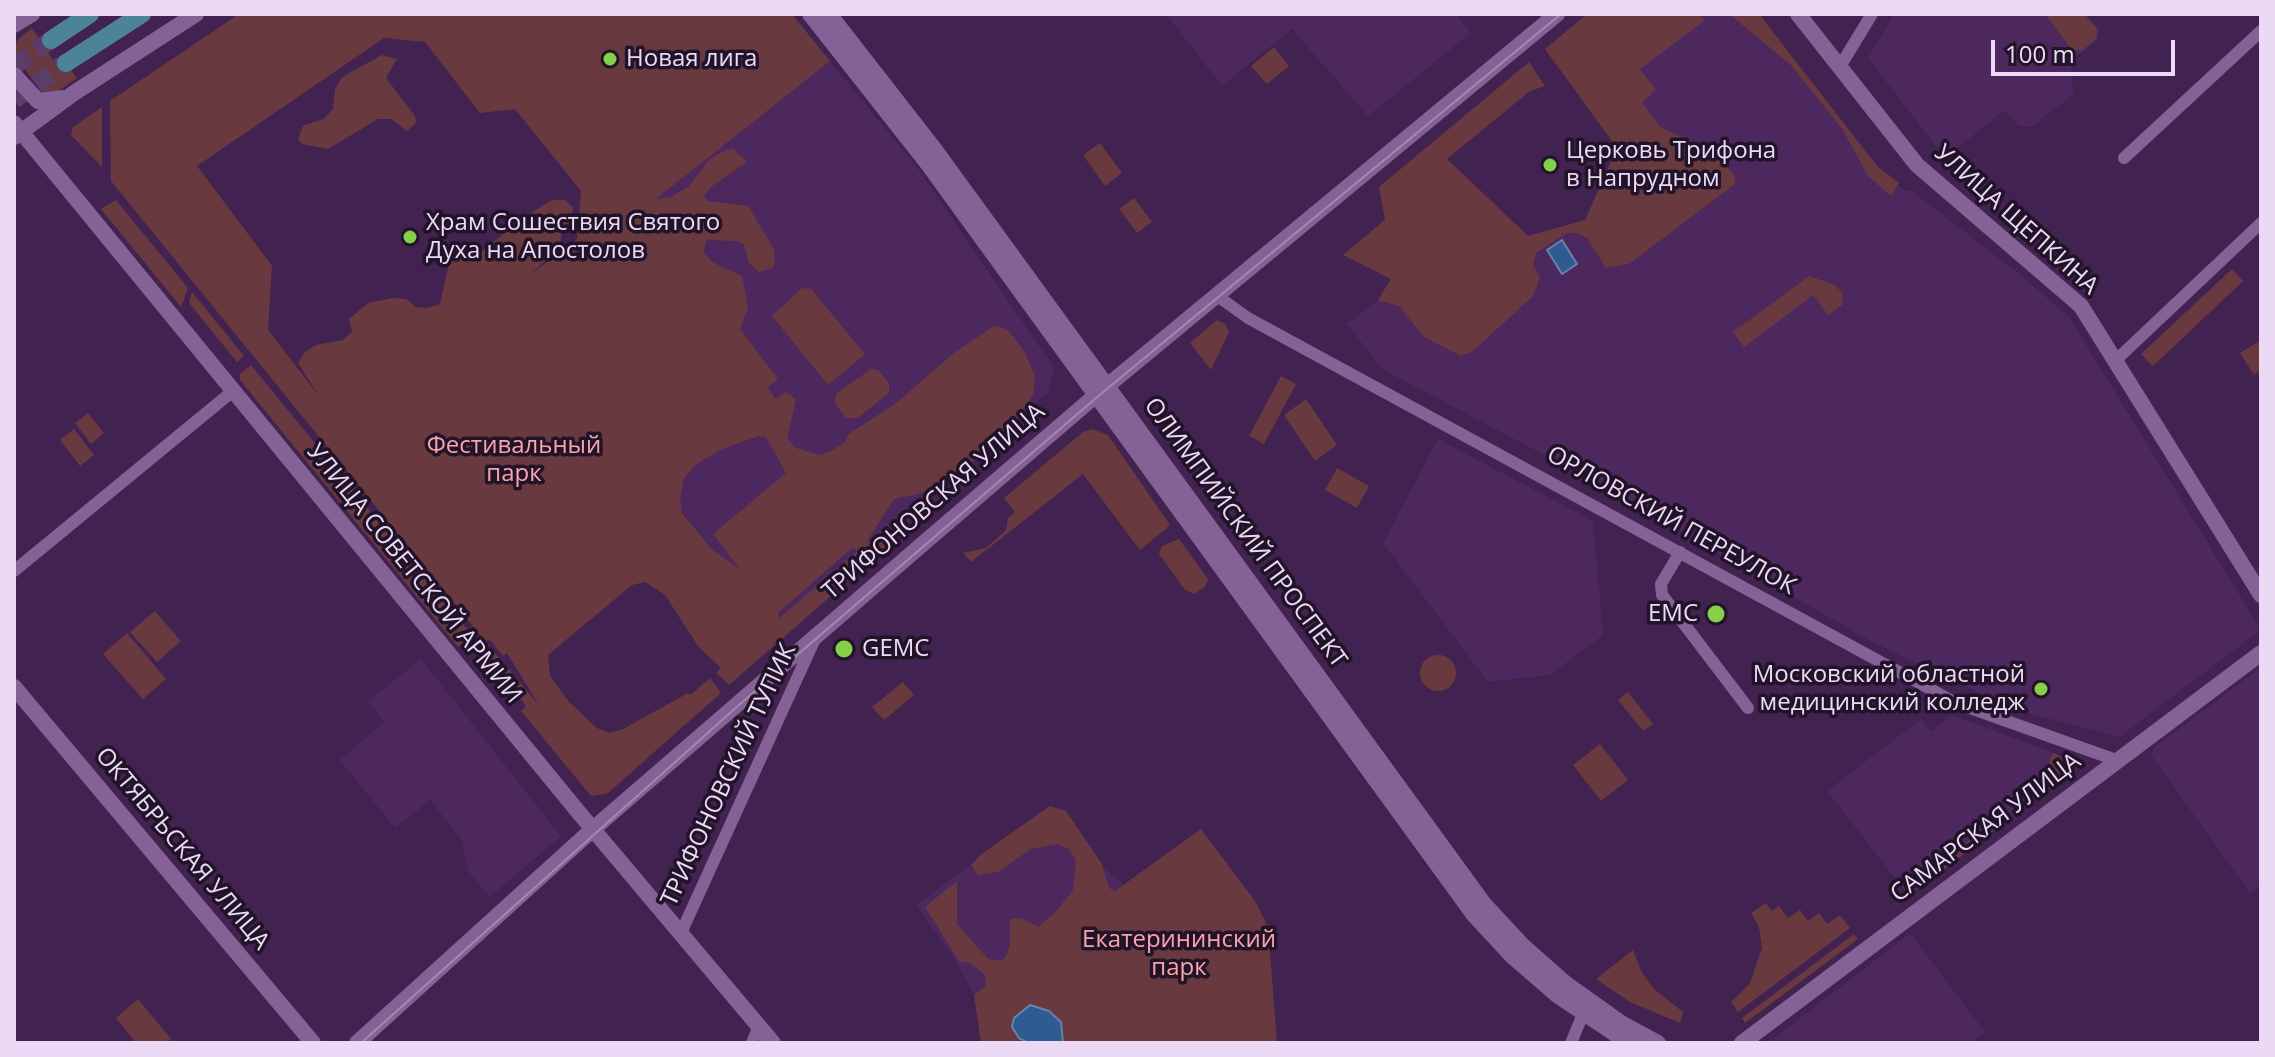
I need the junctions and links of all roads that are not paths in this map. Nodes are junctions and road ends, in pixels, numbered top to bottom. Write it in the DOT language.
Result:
graph roads {
  1 [pos="32,14"];
  2 [pos="90,14"];
  3 [pos="142,14"];
  4 [pos="196,14"];
  5 [pos="810,14"];
  6 [pos="829,14"];
  7 [pos="1557,14"];
  8 [pos="1798,14"];
  9 [pos="1872,14"];
  10 [pos="14,25"];
  11 [pos="2261,31"];
  12 [pos="51,40"];
  13 [pos="66,63"];
  14 [pos="1839,68"];
  15 [pos="14,75"];
  16 [pos="74,93"];
  17 [pos="16,131"];
  18 [pos="2124,158"];
  19 [pos="2261,223"];
  20 [pos="1216,295"];
  21 [pos="2115,361"];
  22 [pos="233,391"];
  23 [pos="1101,391"];
  24 [pos="1680,552"];
  25 [pos="14,571"];
  26 [pos="2261,595"];
  27 [pos="817,635"];
  28 [pos="2261,653"];
  29 [pos="14,687"];
  30 [pos="1748,708"];
  31 [pos="2116,760"];
  32 [pos="593,829"];
  33 [pos="681,933"];
  34 [pos="1583,1014"];
  35 [pos="759,1026"];
  36 [pos="313,1043"];
  37 [pos="357,1043"];
  38 [pos="752,1043"];
  39 [pos="773,1043"];
  40 [pos="1571,1043"];
  41 [pos="1629,1043"];
  42 [pos="1658,1043"];
  43 [pos="1742,1043"];
  1 -- 10 [label="main road"];
  2 -- 12 [label="main road"];
  3 -- 13 [label="main road"];
  4 -- 16 [label="main road"];
  5 -- 23 [label="main road, ОЛИМПИЙСКИЙ ПРОСПЕКТ"];
  6 -- 23 [label="main road, ОЛИМПИЙСКИЙ ПРОСПЕКТ"];
  7 -- 20 [label="main road, ТРИФОНОВСКАЯ УЛИЦА"];
  8 -- 14 [label="main road, УЛИЦА ЩЕПКИНА"];
  9 -- 14 [label="street"];
  11 -- 18 [label="street"];
  14 -- 21 [label="main road, УЛИЦА ЩЕПКИНА"];
  15 -- 16 [label="main road"];
  16 -- 17 [label="main road"];
  17 -- 22 [label="main road, УЛИЦА СОВЕТСКОЙ АРМИИ"];
  19 -- 21 [label="street"];
  20 -- 23 [label="main road, ТРИФОНОВСКАЯ УЛИЦА"];
  20 -- 24 [label="street, ОРЛОВСКИЙ ПЕРЕУЛОК"];
  21 -- 26 [label="main road, УЛИЦА ЩЕПКИНА"];
  22 -- 25 [label="street"];
  22 -- 32 [label="main road, УЛИЦА СОВЕТСКОЙ АРМИИ"];
  23 -- 27 [label="main road, ТРИФОНОВСКАЯ УЛИЦА"];
  23 -- 34 [label="main road, ОЛИМПИЙСКИЙ ПРОСПЕКТ"];
  23 -- 42 [label="main road, ОЛИМПИЙСКИЙ ПРОСПЕКТ"];
  24 -- 30 [label="street"];
  24 -- 31 [label="street, ОРЛОВСКИЙ ПЕРЕУЛОК"];
  27 -- 32 [label="main road, ТРИФОНОВСКАЯ УЛИЦА"];
  27 -- 33 [label="street, ТРИФОНОВСКИЙ ТУПИК"];
  28 -- 31 [label="main road, САМАРСКАЯ УЛИЦА"];
  29 -- 36 [label="main road, ОКТЯБРЬСКАЯ УЛИЦА"];
  31 -- 43 [label="main road, САМАРСКАЯ УЛИЦА"];
  32 -- 33 [label="main road, УЛИЦА СОВЕТСКОЙ АРМИИ"];
  32 -- 37 [label="main road, ТРИФОНОВСКАЯ УЛИЦА"];
  33 -- 35 [label="main road, УЛИЦА СОВЕТСКОЙ АРМИИ"];
  34 -- 40 [label="street"];
  34 -- 41 [label="main road, ОЛИМПИЙСКИЙ ПРОСПЕКТ"];
  35 -- 38 [label="street"];
  35 -- 39 [label="main road, УЛИЦА СОВЕТСКОЙ АРМИИ"];
}
